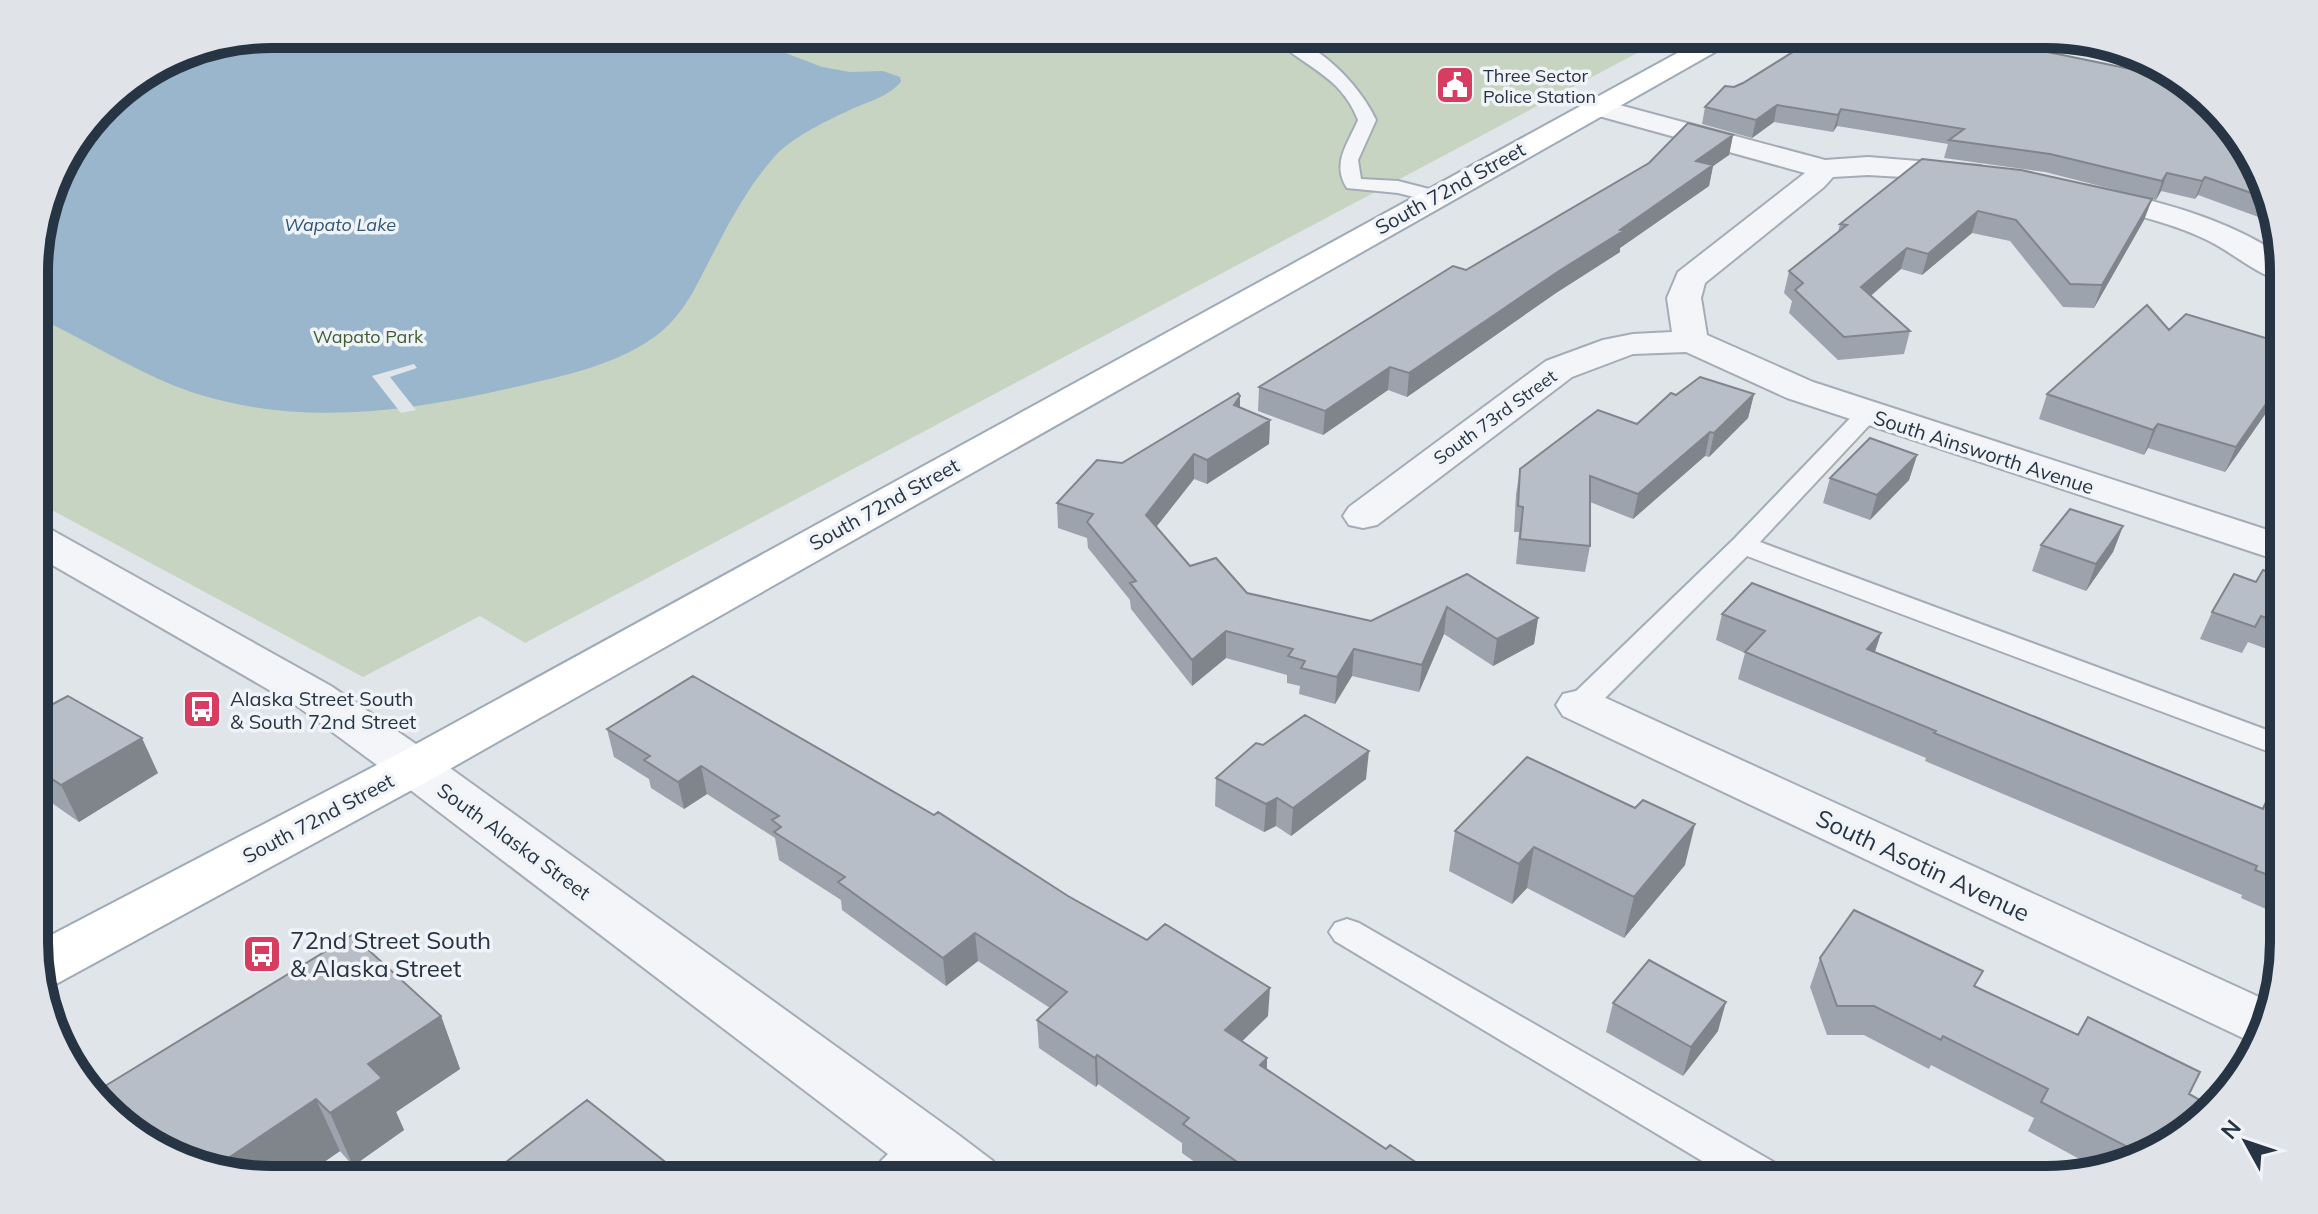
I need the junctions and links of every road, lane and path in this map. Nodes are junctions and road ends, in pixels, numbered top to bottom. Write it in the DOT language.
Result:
graph roads {
  1 [pos="1297,48"];
  2 [pos="1704,48"];
  3 [pos="1597,107"];
  4 [pos="1824,169"];
  5 [pos="1994,175"];
  6 [pos="2058,187"];
  7 [pos="1434,196"];
  8 [pos="2269,262"];
  9 [pos="1691,341"];
  10 [pos="1868,413"];
  11 [pos="1363,516"];
  12 [pos="48,545"];
  13 [pos="1743,545"];
  14 [pos="2270,545"];
  15 [pos="1580,705"];
  16 [pos="2270,742"];
  17 [pos="414,767"];
  18 [pos="1347,932"];
  19 [pos="49,962"];
  20 [pos="2255,1020"];
  21 [pos="931,1166"];
  22 [pos="1746,1166"];
  1 -- 7 [label="lane"];
  2 -- 3 [label="main road, South 72nd Street"];
  3 -- 4 [label="street"];
  3 -- 7 [label="main road, South 72nd Street"];
  4 -- 5 [label="street"];
  4 -- 9 [label="street"];
  6 -- 8 [label="street"];
  7 -- 17 [label="main road, South 72nd Street"];
  9 -- 10 [label="street, South Ainsworth Avenue"];
  9 -- 11 [label="street, South 73rd Street"];
  10 -- 13 [label="lane"];
  10 -- 14 [label="street, South Ainsworth Avenue"];
  12 -- 17 [label="street, South Alaska Street"];
  13 -- 15 [label="lane"];
  13 -- 16 [label="lane"];
  15 -- 20 [label="street, South Asotin Avenue"];
  17 -- 19 [label="main road, South 72nd Street"];
  17 -- 21 [label="street, South Alaska Street"];
  18 -- 22 [label="lane"];
}
